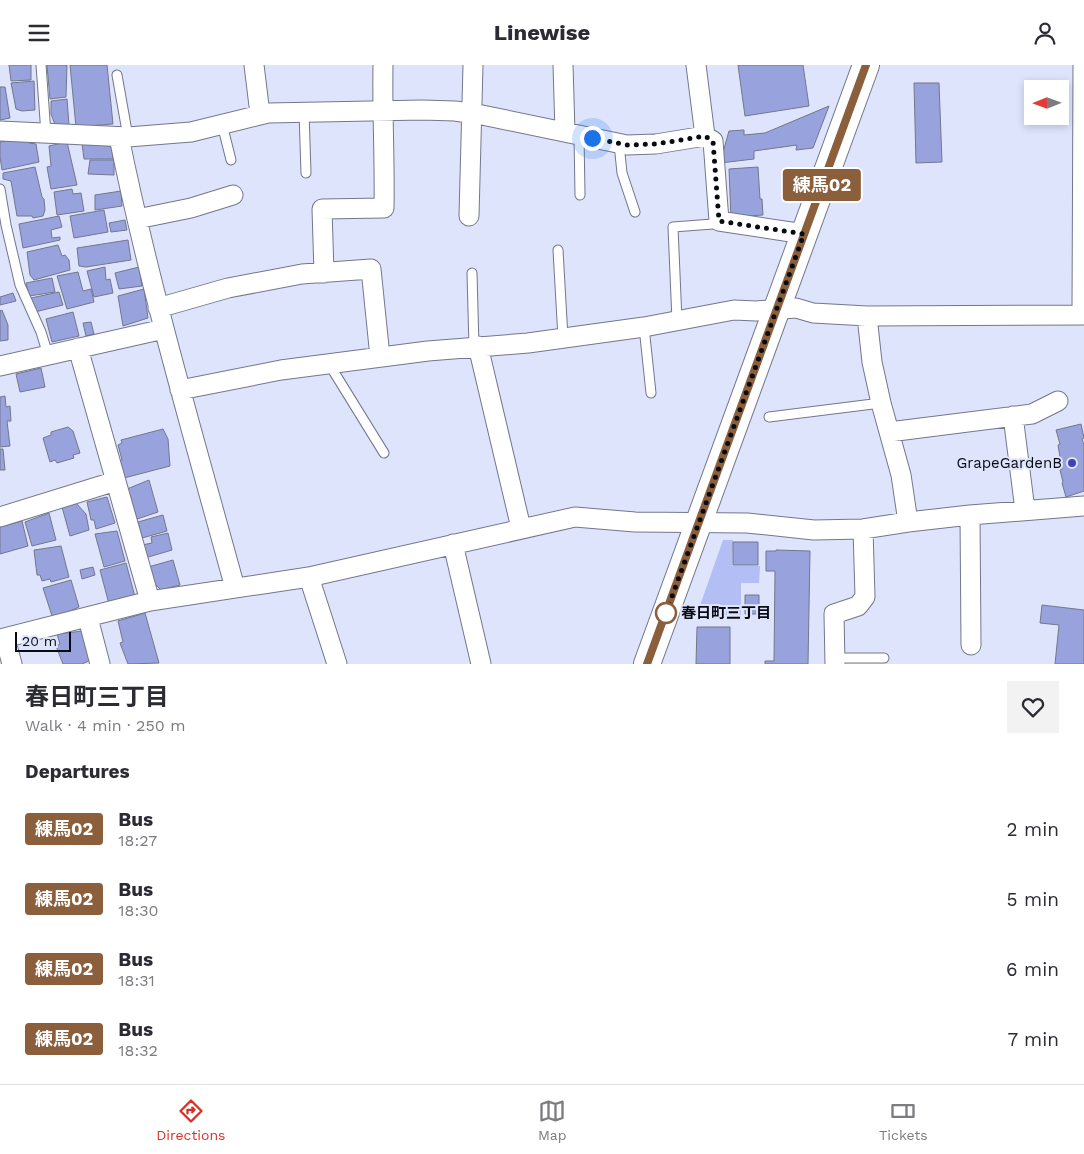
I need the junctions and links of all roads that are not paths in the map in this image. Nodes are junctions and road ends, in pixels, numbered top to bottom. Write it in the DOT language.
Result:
graph roads {
  1 [pos="41,65"];
  2 [pos="254,65"];
  3 [pos="383,65"];
  4 [pos="473,65"];
  5 [pos="563,65"];
  6 [pos="696,65"];
  7 [pos="866,65"];
  8 [pos="1083,65"];
  9 [pos="117,75"];
  10 [pos="382,110"];
  11 [pos="304,112"];
  12 [pos="472,113"];
  13 [pos="260,115"];
  14 [pos="222,124"];
  15 [pos="1083,129"];
  16 [pos="0,131"];
  17 [pos="46,134"];
  18 [pos="572,134"];
  19 [pos="705,136"];
  20 [pos="124,137"];
  21 [pos="619,144"];
  22 [pos="231,160"];
  23 [pos="306,173"];
  24 [pos="0,189"];
  25 [pos="233,195"];
  26 [pos="580,195"];
  27 [pos="635,212"];
  28 [pos="469,216"];
  29 [pos="137,219"];
  30 [pos="719,221"];
  31 [pos="804,234"];
  32 [pos="558,249"];
  33 [pos="324,273"];
  34 [pos="472,273"];
  35 [pos="158,308"];
  36 [pos="777,310"];
  37 [pos="1083,315"];
  38 [pos="867,316"];
  39 [pos="677,321"];
  40 [pos="644,327"];
  41 [pos="164,329"];
  42 [pos="563,338"];
  43 [pos="476,347"];
  44 [pos="78,348"];
  45 [pos="48,355"];
  46 [pos="380,357"];
  47 [pos="329,364"];
  48 [pos="0,366"];
  49 [pos="180,390"];
  50 [pos="651,393"];
  51 [pos="1058,401"];
  52 [pos="881,403"];
  53 [pos="1013,416"];
  54 [pos="769,417"];
  55 [pos="889,432"];
  56 [pos="384,453"];
  57 [pos="116,481"];
  58 [pos="1084,506"];
  59 [pos="1025,510"];
  60 [pos="970,515"];
  61 [pos="0,517"];
  62 [pos="908,522"];
  63 [pos="698,523"];
  64 [pos="521,529"];
  65 [pos="863,529"];
  66 [pos="453,544"];
  67 [pos="309,577"];
  68 [pos="235,588"];
  69 [pos="150,601"];
  70 [pos="88,618"];
  71 [pos="3,639"];
  72 [pos="971,645"];
  73 [pos="884,658"];
  74 [pos="834,661"];
  75 [pos="12,664"];
  76 [pos="100,664"];
  77 [pos="337,664"];
  78 [pos="481,664"];
  79 [pos="647,664"];
  1 -- 17 [label="lane"];
  2 -- 13 [label="street"];
  3 -- 10 [label="street"];
  4 -- 12 [label="street"];
  5 -- 18 [label="street"];
  6 -- 19 [label="street"];
  7 -- 31 [label="main road"];
  8 -- 15 [label="street"];
  9 -- 20 [label="lane"];
  10 -- 11 [label="street"];
  10 -- 12 [label="street"];
  10 -- 33 [label="street"];
  11 -- 13 [label="street"];
  11 -- 23 [label="lane"];
  12 -- 18 [label="street"];
  12 -- 28 [label="street"];
  13 -- 14 [label="street"];
  14 -- 20 [label="street"];
  14 -- 22 [label="lane"];
  15 -- 37 [label="street"];
  16 -- 17 [label="street"];
  17 -- 20 [label="street"];
  18 -- 21 [label="street"];
  18 -- 26 [label="lane"];
  19 -- 21 [label="street"];
  19 -- 30 [label="street"];
  20 -- 29 [label="street"];
  21 -- 27 [label="lane"];
  24 -- 45 [label="lane"];
  25 -- 29 [label="street"];
  29 -- 35 [label="street"];
  30 -- 31 [label="street"];
  30 -- 39 [label="lane"];
  31 -- 36 [label="main road"];
  32 -- 42 [label="lane"];
  33 -- 35 [label="street"];
  33 -- 46 [label="street"];
  34 -- 43 [label="lane"];
  35 -- 41 [label="street"];
  36 -- 38 [label="street"];
  36 -- 39 [label="street"];
  36 -- 63 [label="main road"];
  37 -- 38 [label="street"];
  38 -- 52 [label="street"];
  39 -- 40 [label="street"];
  40 -- 42 [label="street"];
  40 -- 50 [label="lane"];
  41 -- 44 [label="street"];
  41 -- 49 [label="street"];
  42 -- 43 [label="street"];
  43 -- 46 [label="street"];
  43 -- 64 [label="street"];
  44 -- 45 [label="street"];
  44 -- 57 [label="street"];
  45 -- 48 [label="street"];
  46 -- 47 [label="street"];
  47 -- 49 [label="street"];
  47 -- 56 [label="lane"];
  49 -- 68 [label="street"];
  51 -- 53 [label="street"];
  52 -- 54 [label="lane"];
  52 -- 55 [label="street"];
  53 -- 55 [label="street"];
  53 -- 59 [label="street"];
  55 -- 62 [label="street"];
  57 -- 61 [label="street"];
  57 -- 69 [label="street"];
  58 -- 59 [label="street"];
  59 -- 60 [label="street"];
  60 -- 62 [label="street"];
  60 -- 72 [label="street"];
  62 -- 65 [label="street"];
  63 -- 64 [label="street"];
  63 -- 65 [label="street"];
  63 -- 79 [label="main road"];
  64 -- 66 [label="street"];
  65 -- 74 [label="street"];
  66 -- 67 [label="street"];
  66 -- 78 [label="street"];
  67 -- 68 [label="street"];
  67 -- 77 [label="street"];
  68 -- 69 [label="street"];
  69 -- 70 [label="street"];
  70 -- 71 [label="street"];
  70 -- 76 [label="street"];
  71 -- 75 [label="street"];
  73 -- 74 [label="lane"];
}
